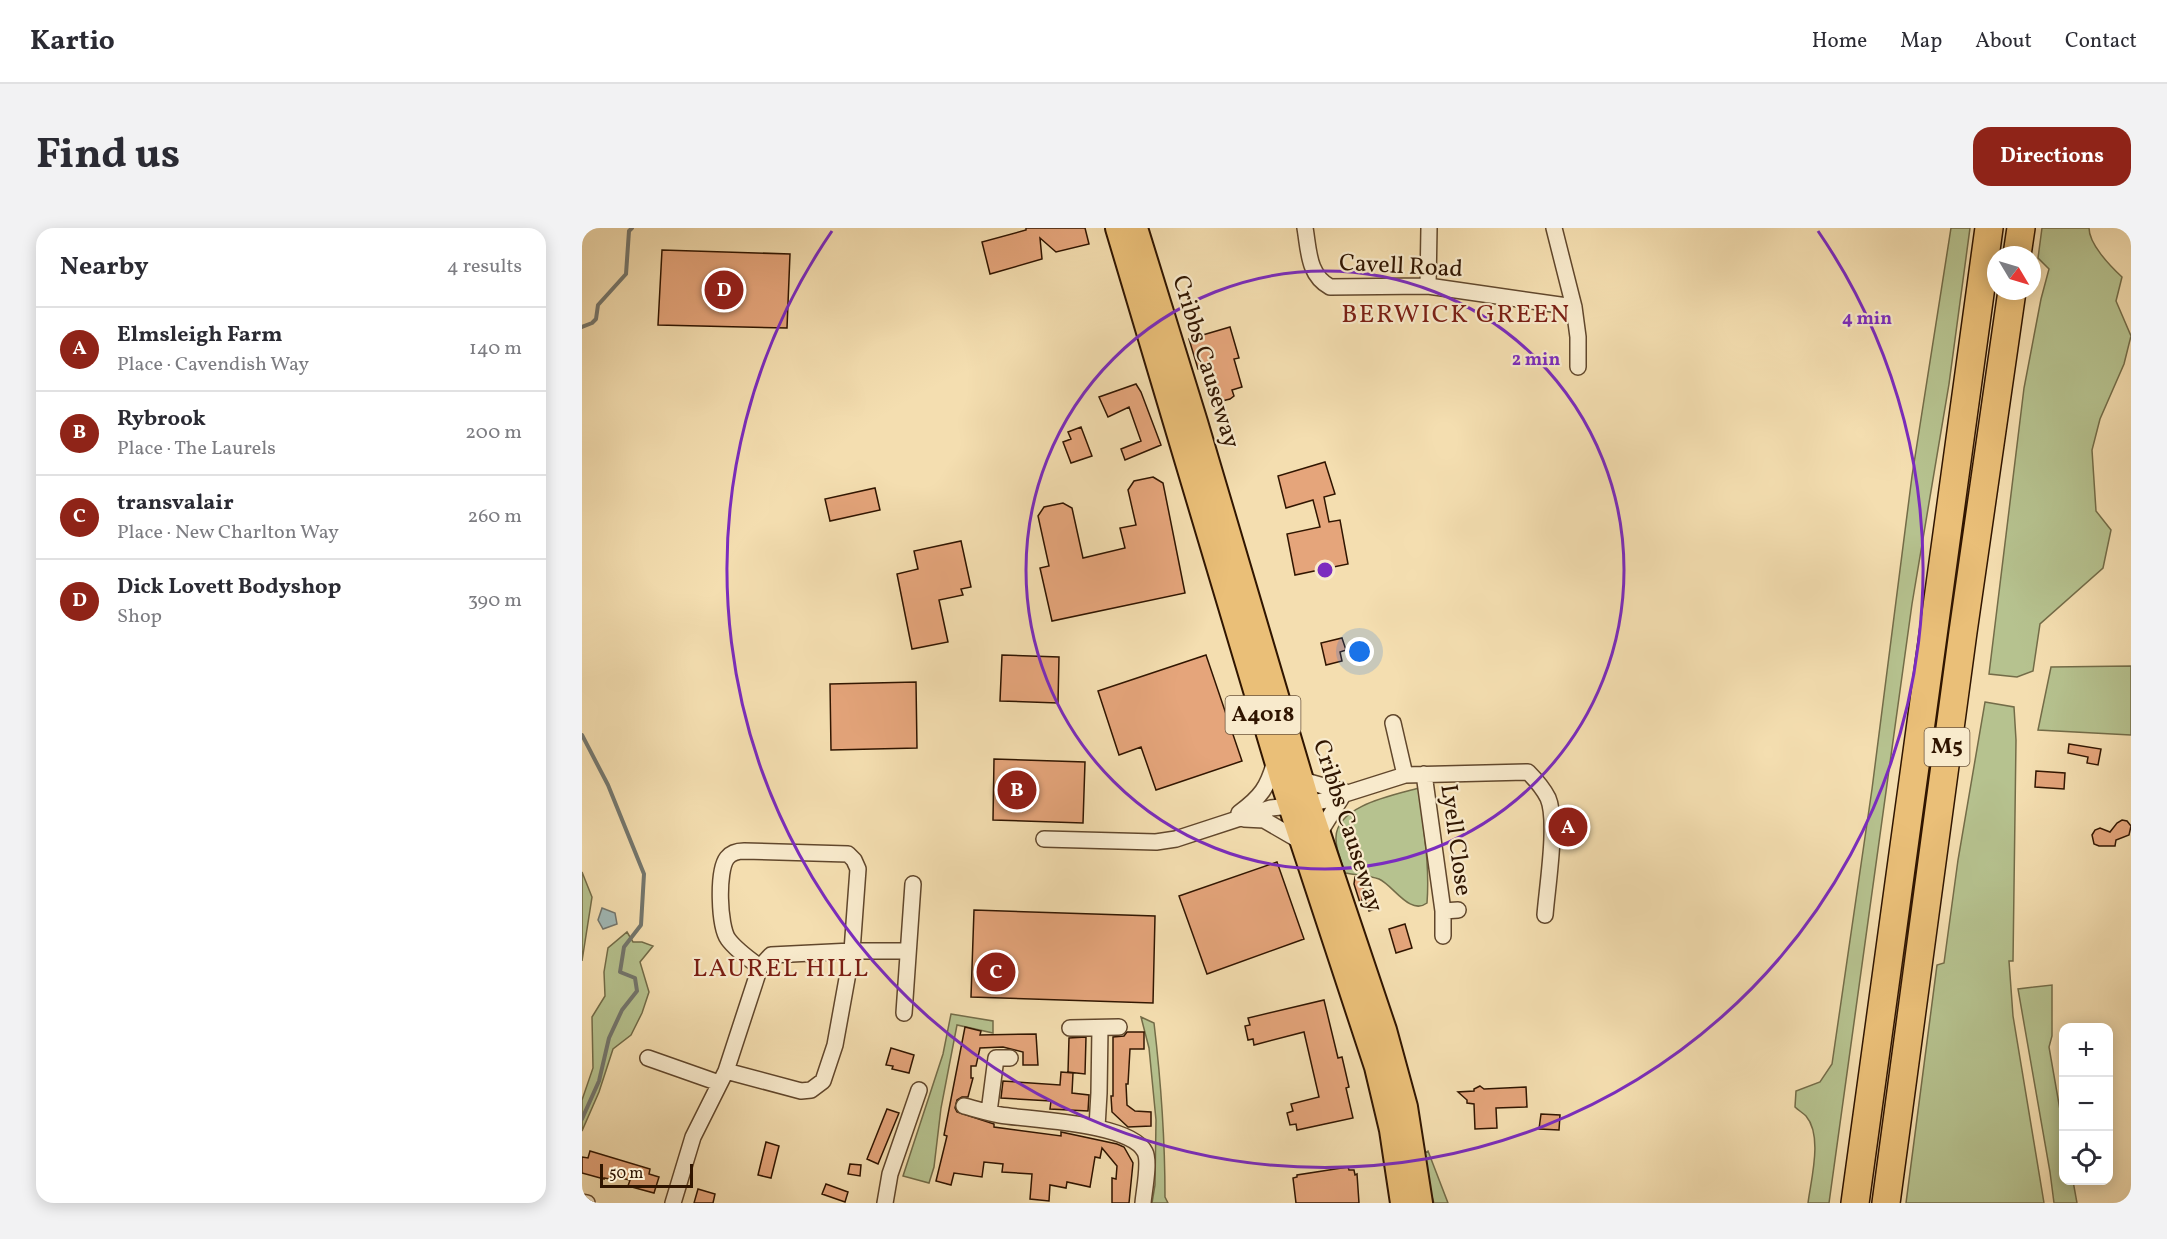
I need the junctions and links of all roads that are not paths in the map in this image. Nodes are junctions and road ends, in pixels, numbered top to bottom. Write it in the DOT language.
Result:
graph roads {
  1 [pos="1117,228"];
  2 [pos="1136,228"];
  3 [pos="1305,228"];
  4 [pos="1429,228"];
  5 [pos="1554,228"];
  6 [pos="1989,228"];
  7 [pos="2021,228"];
  8 [pos="2018,246"];
  9 [pos="1428,286"];
  10 [pos="2011,300"];
  11 [pos="1574,307"];
  12 [pos="1578,367"];
  13 [pos="1393,723"];
  14 [pos="1275,757"];
  15 [pos="1424,774"];
  16 [pos="1405,775"];
  17 [pos="1302,780"];
  18 [pos="1345,792"];
  19 [pos="1300,805"];
  20 [pos="1226,821"];
  21 [pos="1311,837"];
  22 [pos="1044,839"];
  23 [pos="913,884"];
  24 [pos="1545,915"];
  25 [pos="1443,936"];
  26 [pos="852,951"];
  27 [pos="908,951"];
  28 [pos="760,967"];
  29 [pos="904,1013"];
  30 [pos="1119,1027"];
  31 [pos="1070,1028"];
  32 [pos="1100,1028"];
  33 [pos="648,1058"];
  34 [pos="1010,1058"];
  35 [pos="722,1077"];
  36 [pos="919,1090"];
  37 [pos="964,1106"];
  38 [pos="989,1112"];
  39 [pos="1097,1127"];
  40 [pos="582,1202"];
  41 [pos="587,1203"];
  42 [pos="673,1203"];
  43 [pos="885,1203"];
  44 [pos="1143,1203"];
  45 [pos="1402,1203"];
  46 [pos="1421,1203"];
  47 [pos="1854,1203"];
  48 [pos="1886,1203"];
  1 -- 14 [label="main road, Cribbs Causeway / A4018"];
  2 -- 17 [label="main road, Cribbs Causeway / A4018"];
  3 -- 9 [label="street, Cavell Road"];
  4 -- 9 [label="street"];
  5 -- 11 [label="street"];
  6 -- 47 [label="highway, M5"];
  7 -- 8 [label="highway"];
  9 -- 11 [label="street, Cavell Road"];
  10 -- 48 [label="highway, M5"];
  11 -- 12 [label="street"];
  13 -- 16 [label="street"];
  14 -- 19 [label="main road, Cribbs Causeway / A4018"];
  14 -- 20 [label="street"];
  15 -- 16 [label="street"];
  15 -- 24 [label="street"];
  15 -- 25 [label="street, Lyell Close"];
  16 -- 18 [label="street"];
  17 -- 18 [label="street"];
  17 -- 19 [label="main road, Cribbs Causeway / A4018"];
  18 -- 19 [label="street"];
  18 -- 21 [label="street"];
  19 -- 20 [label="street"];
  19 -- 21 [label="main road, Cribbs Causeway / A4018"];
  20 -- 21 [label="street"];
  20 -- 22 [label="street"];
  21 -- 45 [label="main road, Cribbs Causeway / A4018"];
  21 -- 46 [label="main road, Cribbs Causeway / A4018"];
  23 -- 27 [label="street"];
  26 -- 27 [label="street"];
  26 -- 28 [label="street"];
  26 -- 28 [label="street"];
  26 -- 35 [label="street"];
  27 -- 29 [label="street"];
  28 -- 35 [label="street"];
  30 -- 32 [label="street"];
  31 -- 32 [label="street"];
  32 -- 39 [label="street"];
  33 -- 35 [label="street"];
  34 -- 38 [label="street"];
  35 -- 42 [label="street"];
  36 -- 43 [label="street"];
  37 -- 38 [label="street"];
  38 -- 39 [label="street"];
  39 -- 44 [label="street"];
  40 -- 41 [label="street"];
}
